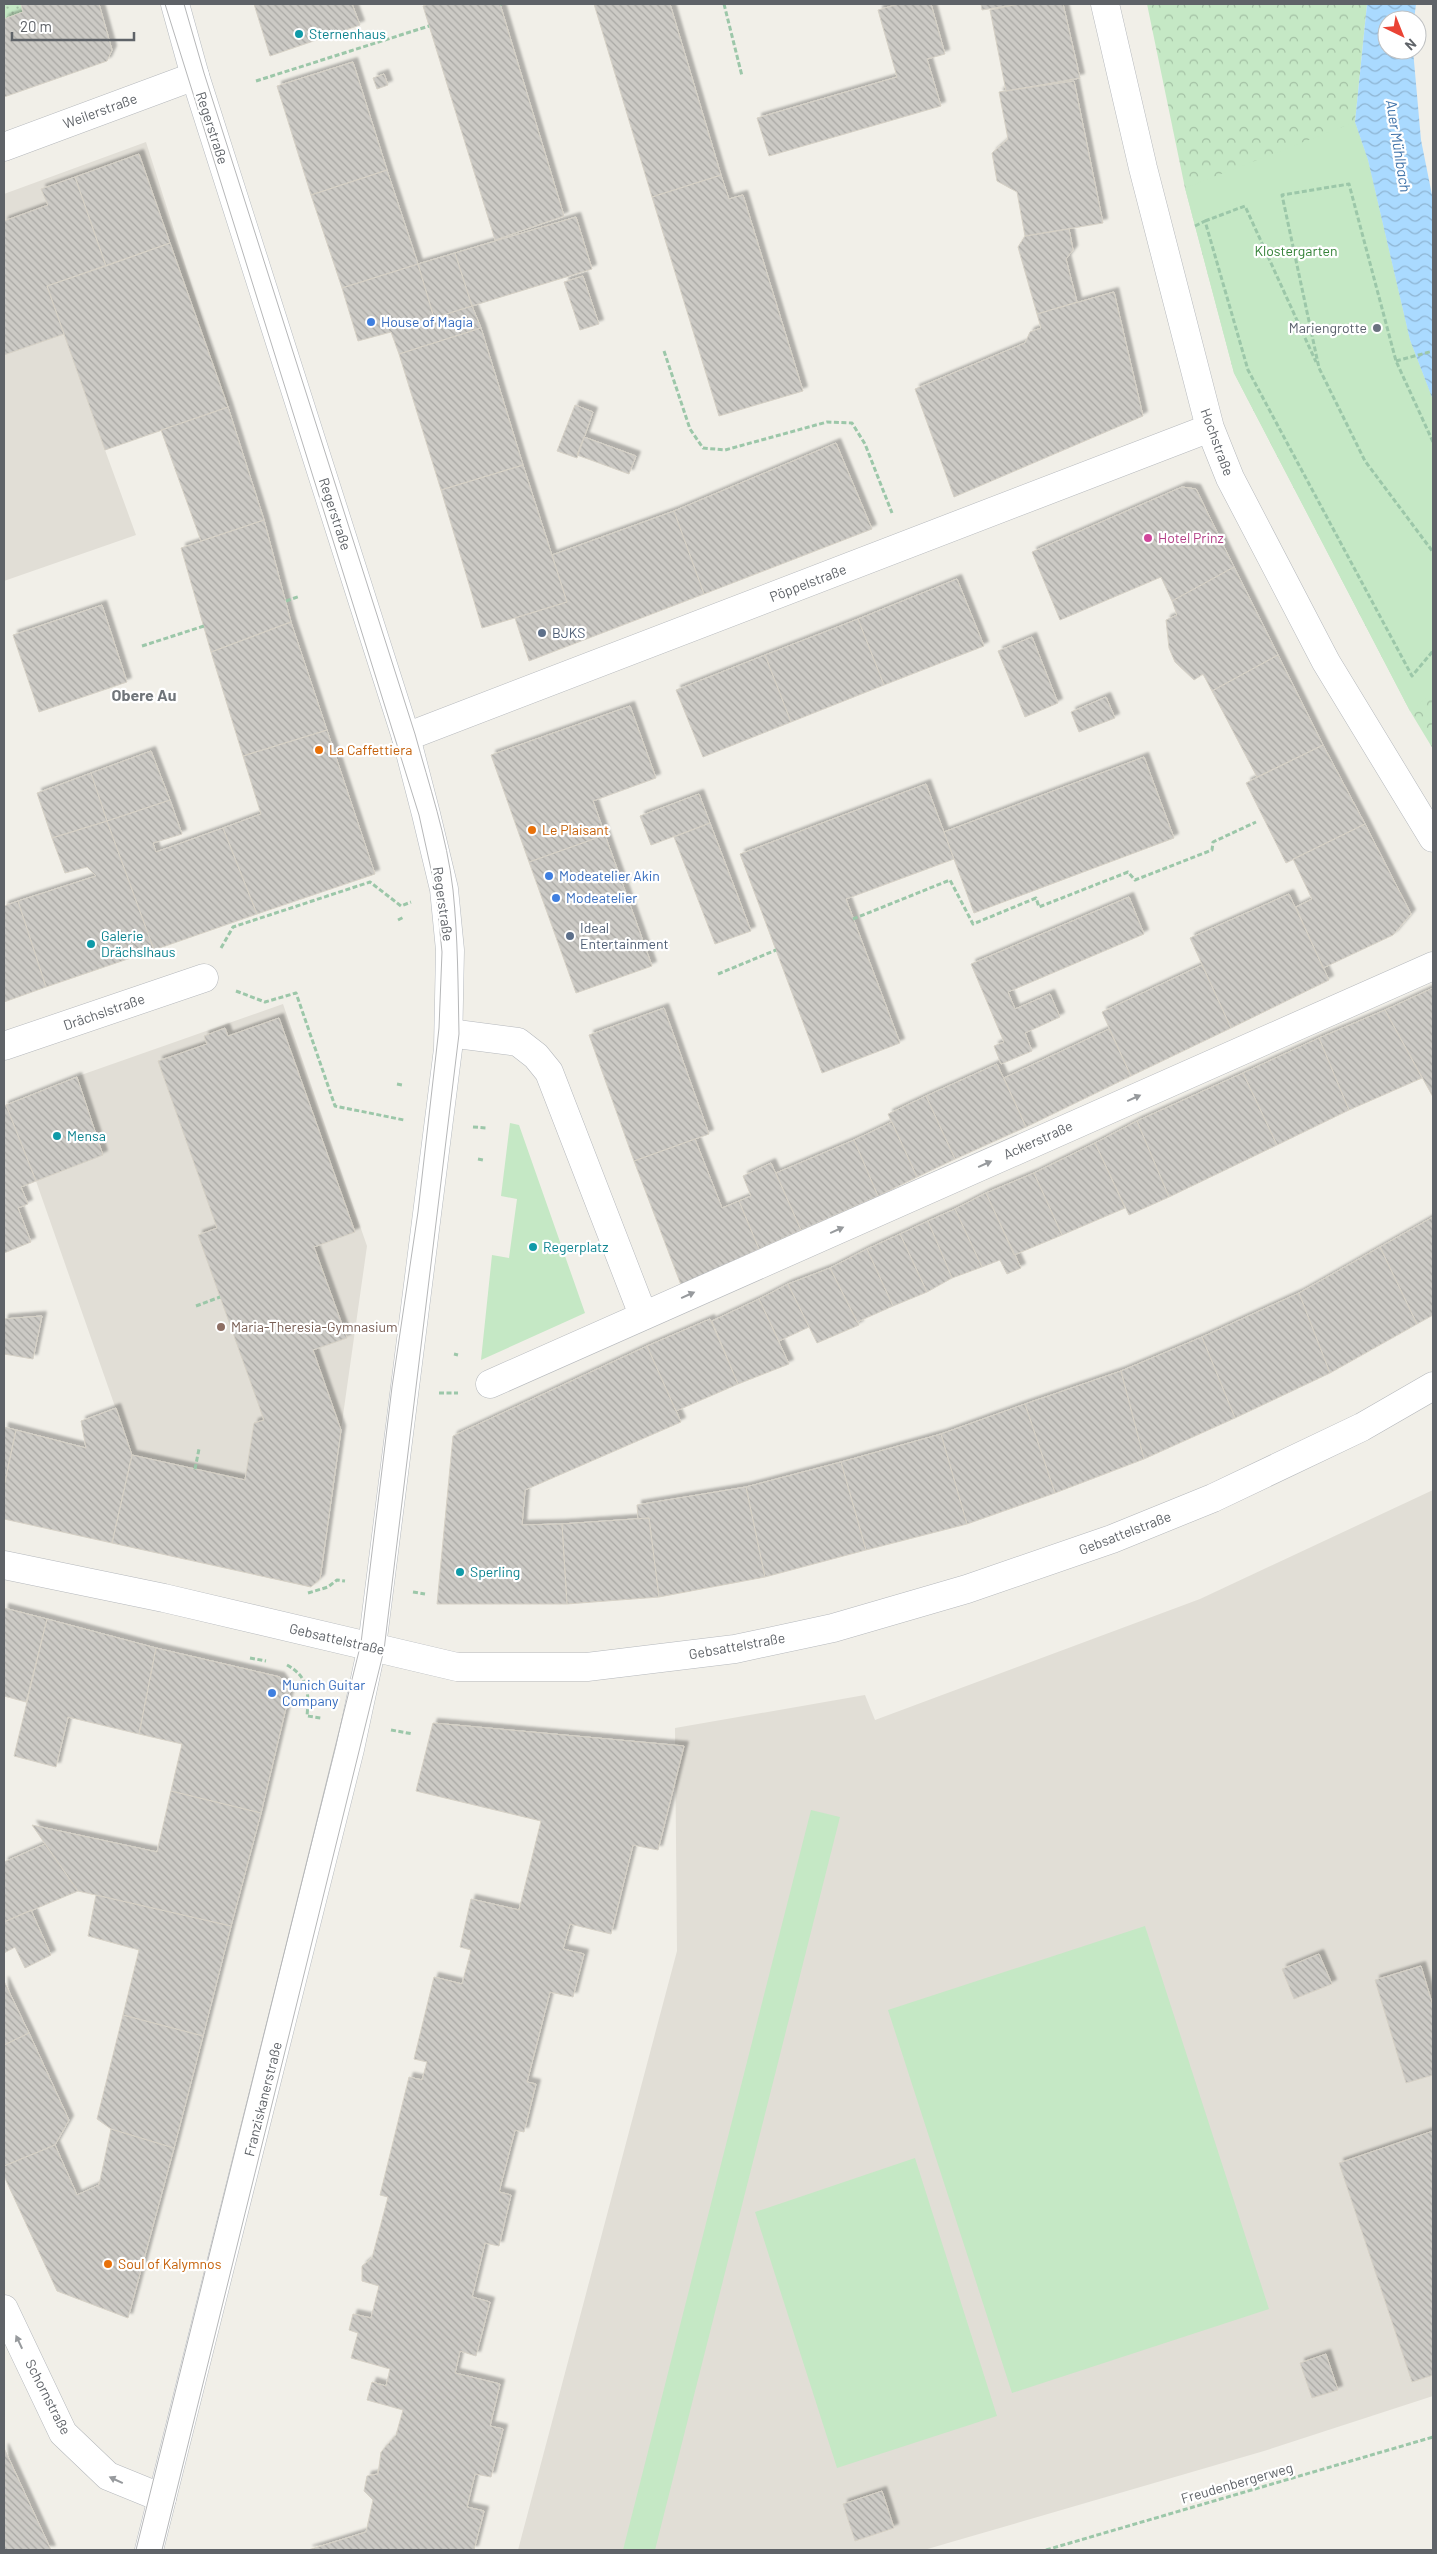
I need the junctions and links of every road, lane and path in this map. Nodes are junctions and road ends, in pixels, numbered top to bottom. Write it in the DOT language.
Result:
graph roads {
  1 [pos="175,4"];
  2 [pos="724,4"];
  3 [pos="1105,4"];
  4 [pos="429,26"];
  5 [pos="195,76"];
  6 [pos="742,76"];
  7 [pos="256,81"];
  8 [pos="4,147"];
  9 [pos="1205,221"];
  10 [pos="1194,226"];
  11 [pos="1433,351"];
  12 [pos="664,352"];
  13 [pos="1396,361"];
  14 [pos="1319,368"];
  15 [pos="1210,428"];
  16 [pos="1433,442"];
  17 [pos="905,546"];
  18 [pos="1433,552"];
  19 [pos="300,596"];
  20 [pos="286,601"];
  21 [pos="204,626"];
  22 [pos="142,646"];
  23 [pos="1433,651"];
  24 [pos="406,738"];
  25 [pos="1256,822"];
  26 [pos="1433,838"];
  27 [pos="444,889"];
  28 [pos="326,891"];
  29 [pos="327,896"];
  30 [pos="404,917"];
  31 [pos="853,919"];
  32 [pos="398,920"];
  33 [pos="776,950"];
  34 [pos="1433,966"];
  35 [pos="718,974"];
  36 [pos="204,978"];
  37 [pos="449,1033"];
  38 [pos="4,1046"];
  39 [pos="396,1084"];
  40 [pos="402,1085"];
  41 [pos="398,1119"];
  42 [pos="478,1159"];
  43 [pos="483,1160"];
  44 [pos="220,1297"];
  45 [pos="196,1306"];
  46 [pos="643,1315"];
  47 [pos="490,1384"];
  48 [pos="1433,1386"];
  49 [pos="404,1389"];
  50 [pos="200,1449"];
  51 [pos="196,1469"];
  52 [pos="4,1565"];
  53 [pos="372,1646"];
  54 [pos="250,1658"];
  55 [pos="269,1662"];
  56 [pos="278,1664"];
  57 [pos="307,1716"];
  58 [pos="4,2309"];
  59 [pos="1433,2437"];
  60 [pos="162,2498"];
  61 [pos="149,2550"];
  62 [pos="1046,2550"];
  1 -- 5 [label="street, Regerstraße"];
  2 -- 6 [label="path"];
  3 -- 15 [label="street, Hochstraße"];
  4 -- 7 [label="path"];
  5 -- 8 [label="street, Weilerstraße"];
  5 -- 24 [label="street, Regerstraße"];
  9 -- 10 [label="path"];
  9 -- 14 [label="path"];
  9 -- 23 [label="path"];
  11 -- 13 [label="path"];
  12 -- 17 [label="path"];
  13 -- 14 [label="path"];
  13 -- 16 [label="path"];
  14 -- 18 [label="path"];
  15 -- 17 [label="street, Pöppelstraße"];
  15 -- 26 [label="street, Hochstraße"];
  17 -- 24 [label="street, Pöppelstraße"];
  19 -- 20 [label="path"];
  21 -- 22 [label="path"];
  24 -- 27 [label="street, Regerstraße"];
  25 -- 31 [label="path"];
  27 -- 29 [label="path"];
  27 -- 37 [label="street, Regerstraße"];
  28 -- 29 [label="path"];
  29 -- 36 [label="path"];
  30 -- 32 [label="path"];
  33 -- 35 [label="path"];
  46 -- 34 [label="street, Ackerstraße, one-way"];
  36 -- 38 [label="street, Drächslstraße"];
  36 -- 41 [label="path"];
  37 -- 46 [label="street"];
  37 -- 49 [label="street"];
  39 -- 40 [label="path"];
  42 -- 43 [label="path"];
  44 -- 45 [label="path"];
  46 -- 47 [label="street"];
  47 -- 49 [label="path"];
  48 -- 53 [label="street, Gebsattelstraße"];
  49 -- 53 [label="street"];
  50 -- 51 [label="path"];
  52 -- 53 [label="street, Gebsattelstraße"];
  53 -- 60 [label="street, Franziskanerstraße"];
  54 -- 55 [label="path"];
  56 -- 57 [label="path"];
  60 -- 58 [label="street, Schornstraße, one-way"];
  59 -- 62 [label="path, Freudenbergerweg"];
  60 -- 61 [label="street, Franziskanerstraße"];
}
